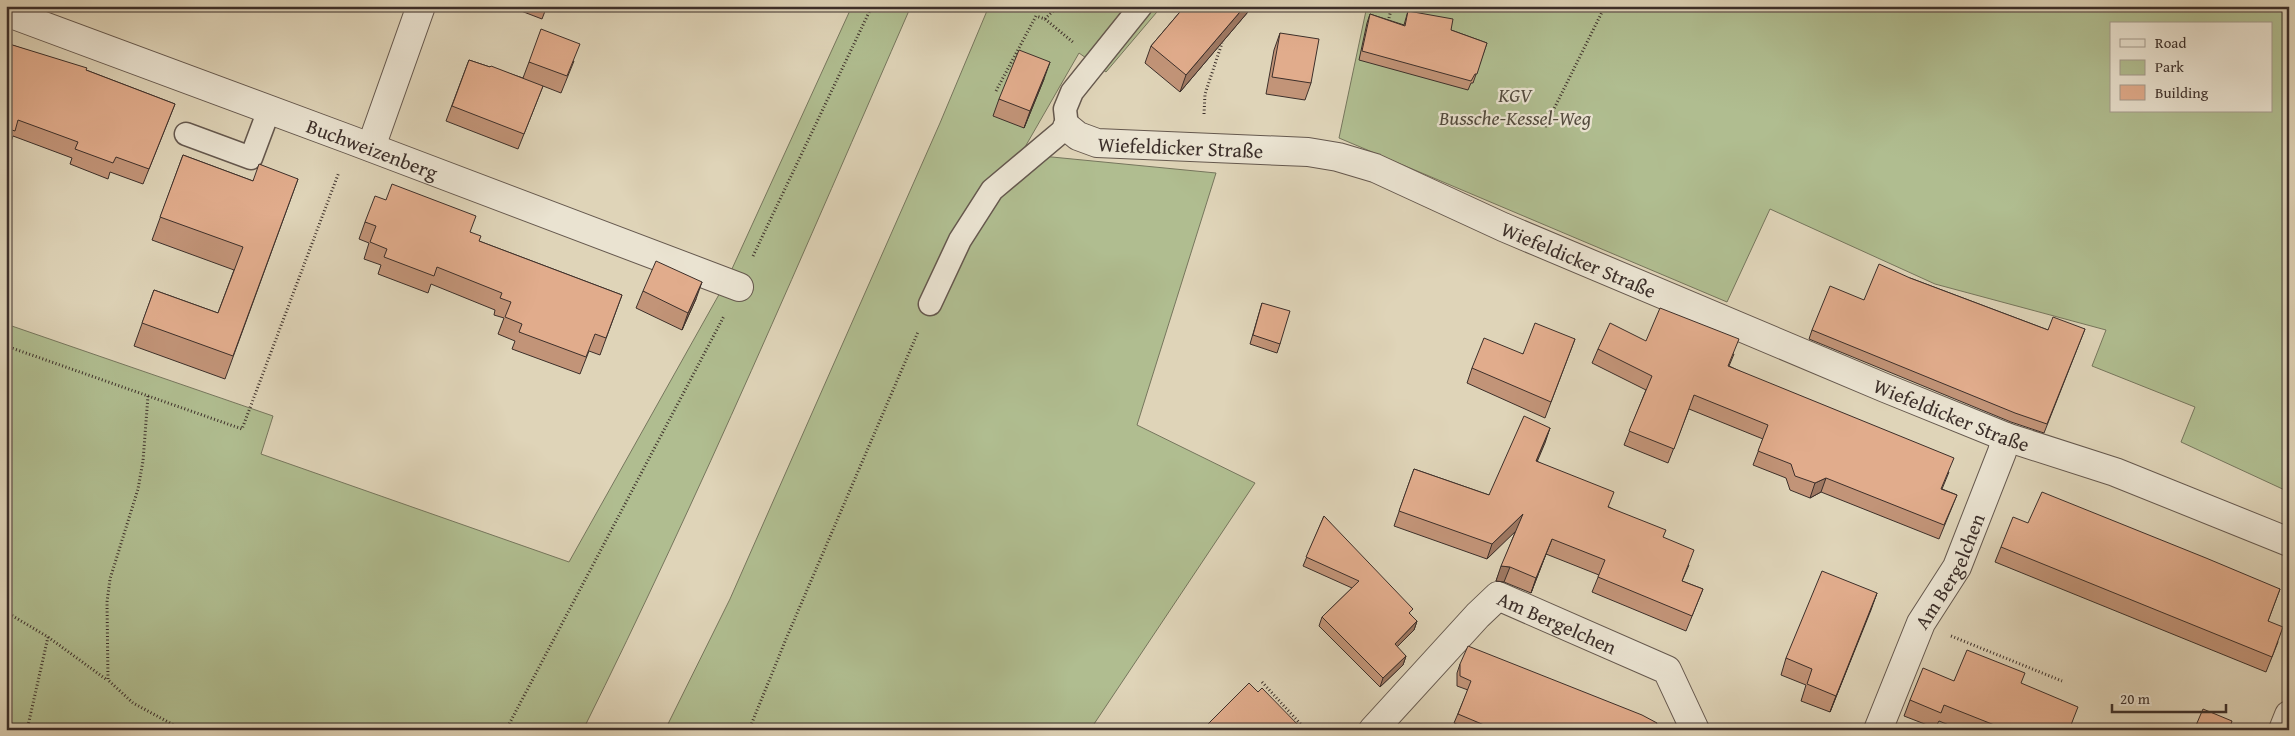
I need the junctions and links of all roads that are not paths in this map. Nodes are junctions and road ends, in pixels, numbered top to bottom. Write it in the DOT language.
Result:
graph roads {
  1 [pos="421,6"];
  2 [pos="1142,6"];
  3 [pos="6,12"];
  4 [pos="269,110"];
  5 [pos="1067,127"];
  6 [pos="186,134"];
  7 [pos="361,143"];
  8 [pos="739,287"];
  9 [pos="930,304"];
  10 [pos="2006,437"];
  11 [pos="2289,542"];
  12 [pos="2289,715"];
  13 [pos="1373,730"];
  14 [pos="1695,730"];
  15 [pos="1878,730"];
  16 [pos="2283,730"];
  1 -- 7 [label="street"];
  2 -- 5 [label="lane"];
  3 -- 4 [label="street, Buchweizenberg"];
  4 -- 6 [label="lane"];
  4 -- 7 [label="street, Buchweizenberg"];
  5 -- 9 [label="lane"];
  5 -- 10 [label="street, Wiefeldicker Straße"];
  7 -- 8 [label="street, Buchweizenberg"];
  10 -- 11 [label="street, Wiefeldicker Straße"];
  10 -- 15 [label="street, Am Bergelchen"];
  12 -- 16 [label="street"];
  13 -- 14 [label="street, Am Bergelchen"];
}
